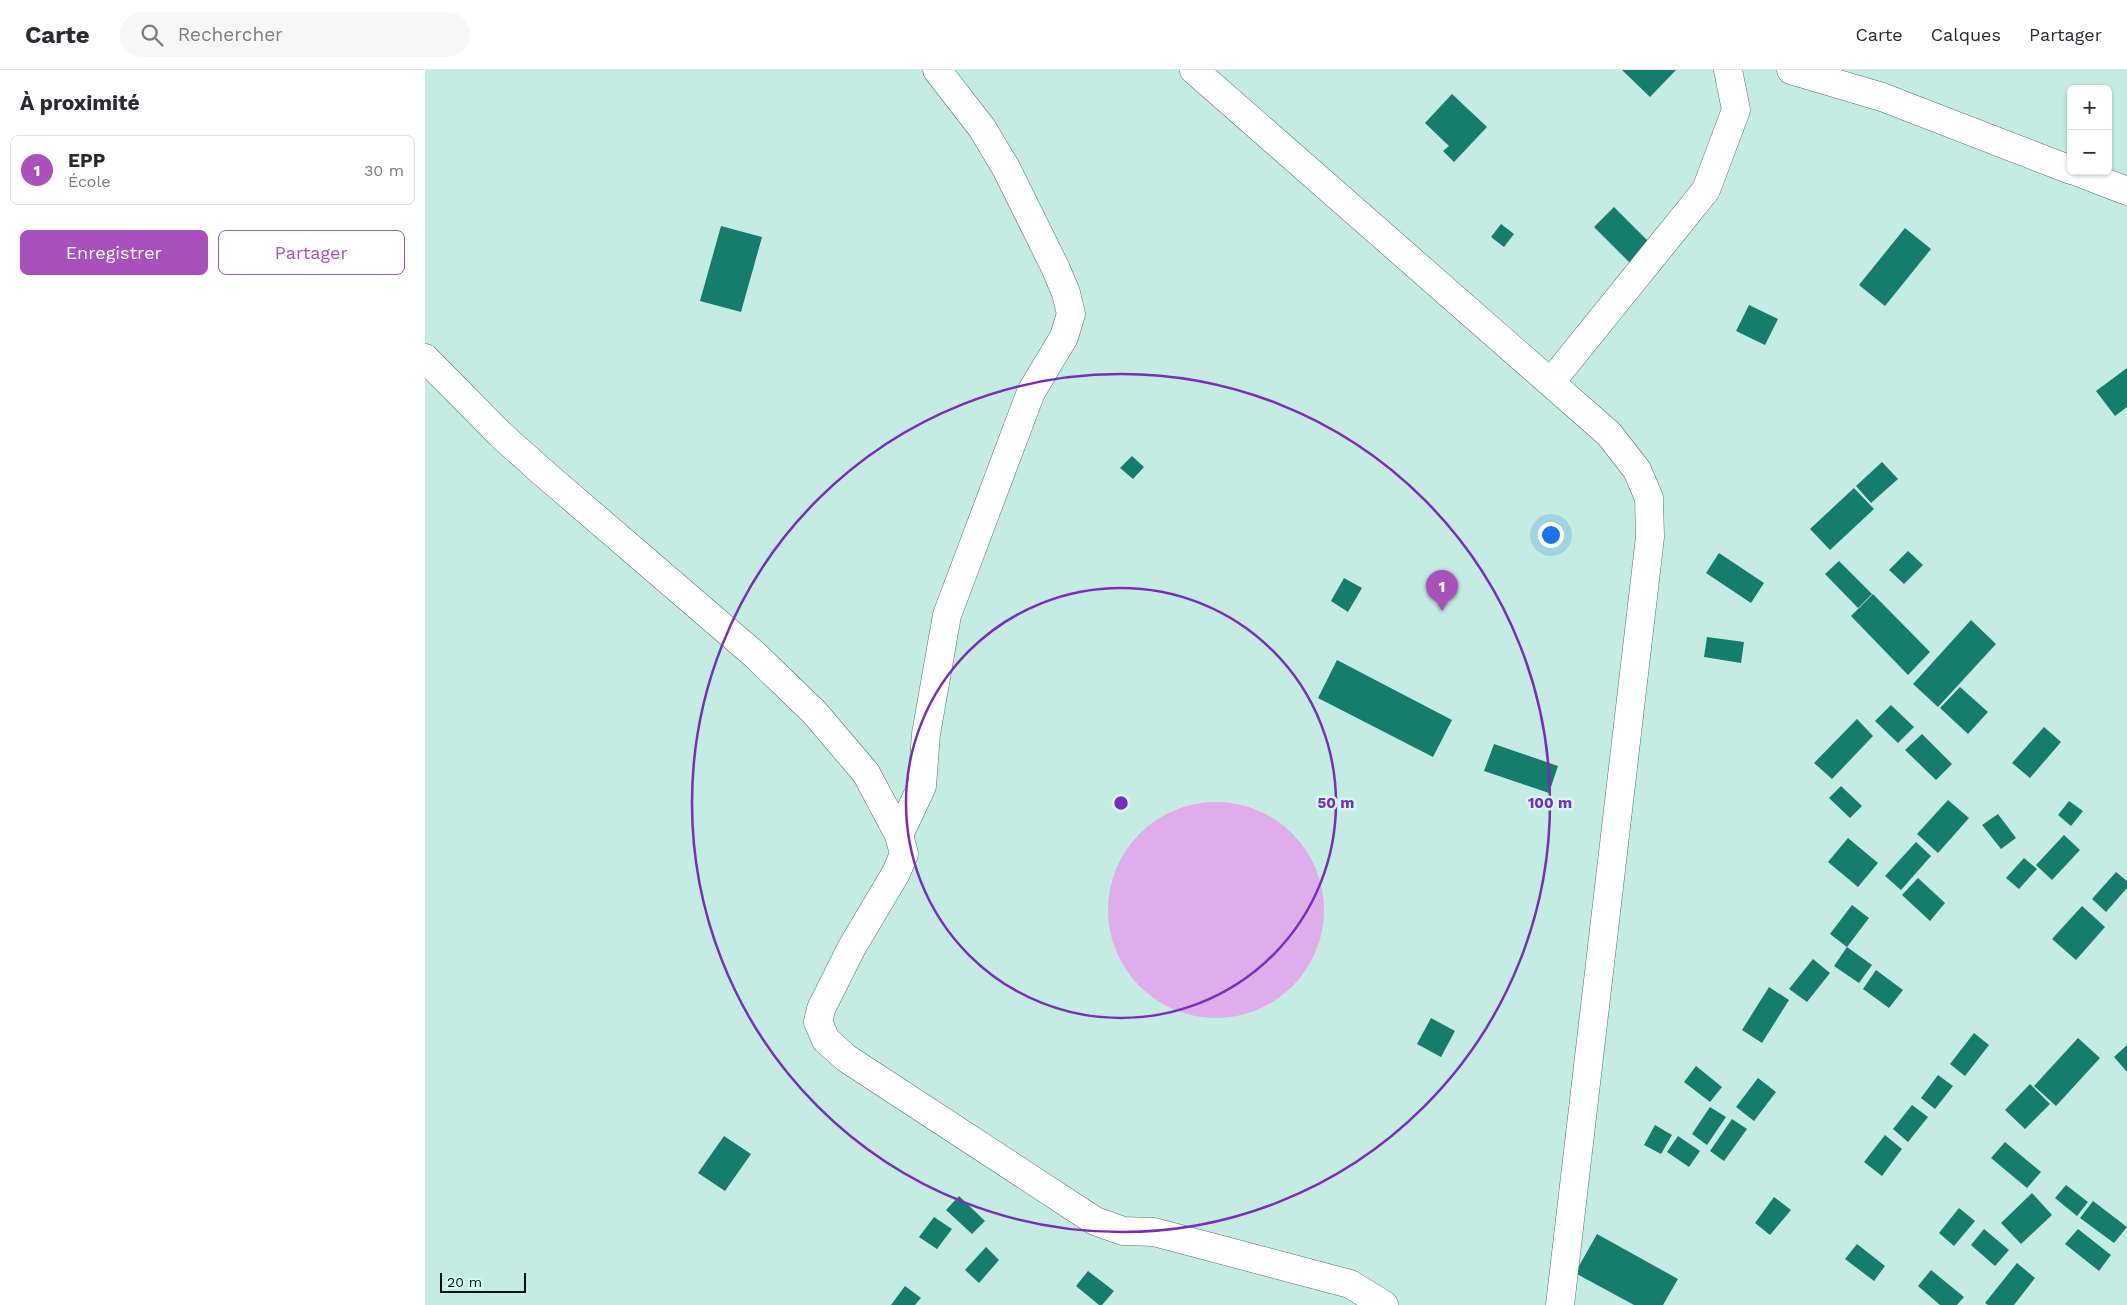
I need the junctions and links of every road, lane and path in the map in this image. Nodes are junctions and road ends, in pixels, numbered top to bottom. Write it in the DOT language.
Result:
graph roads {
  1 [pos="937,70"];
  2 [pos="1194,70"];
  3 [pos="1728,70"];
  4 [pos="1791,70"];
  5 [pos="2067,168"];
  6 [pos="2085,175"];
  7 [pos="2127,191"];
  8 [pos="425,358"];
  9 [pos="1551,382"];
  10 [pos="899,835"];
  11 [pos="1384,1305"];
  12 [pos="1560,1305"];
  1 -- 10 [label="street"];
  2 -- 9 [label="street"];
  3 -- 9 [label="street"];
  4 -- 5 [label="street"];
  6 -- 7 [label="street"];
  8 -- 10 [label="street"];
  9 -- 12 [label="street"];
  10 -- 11 [label="street"];
}
